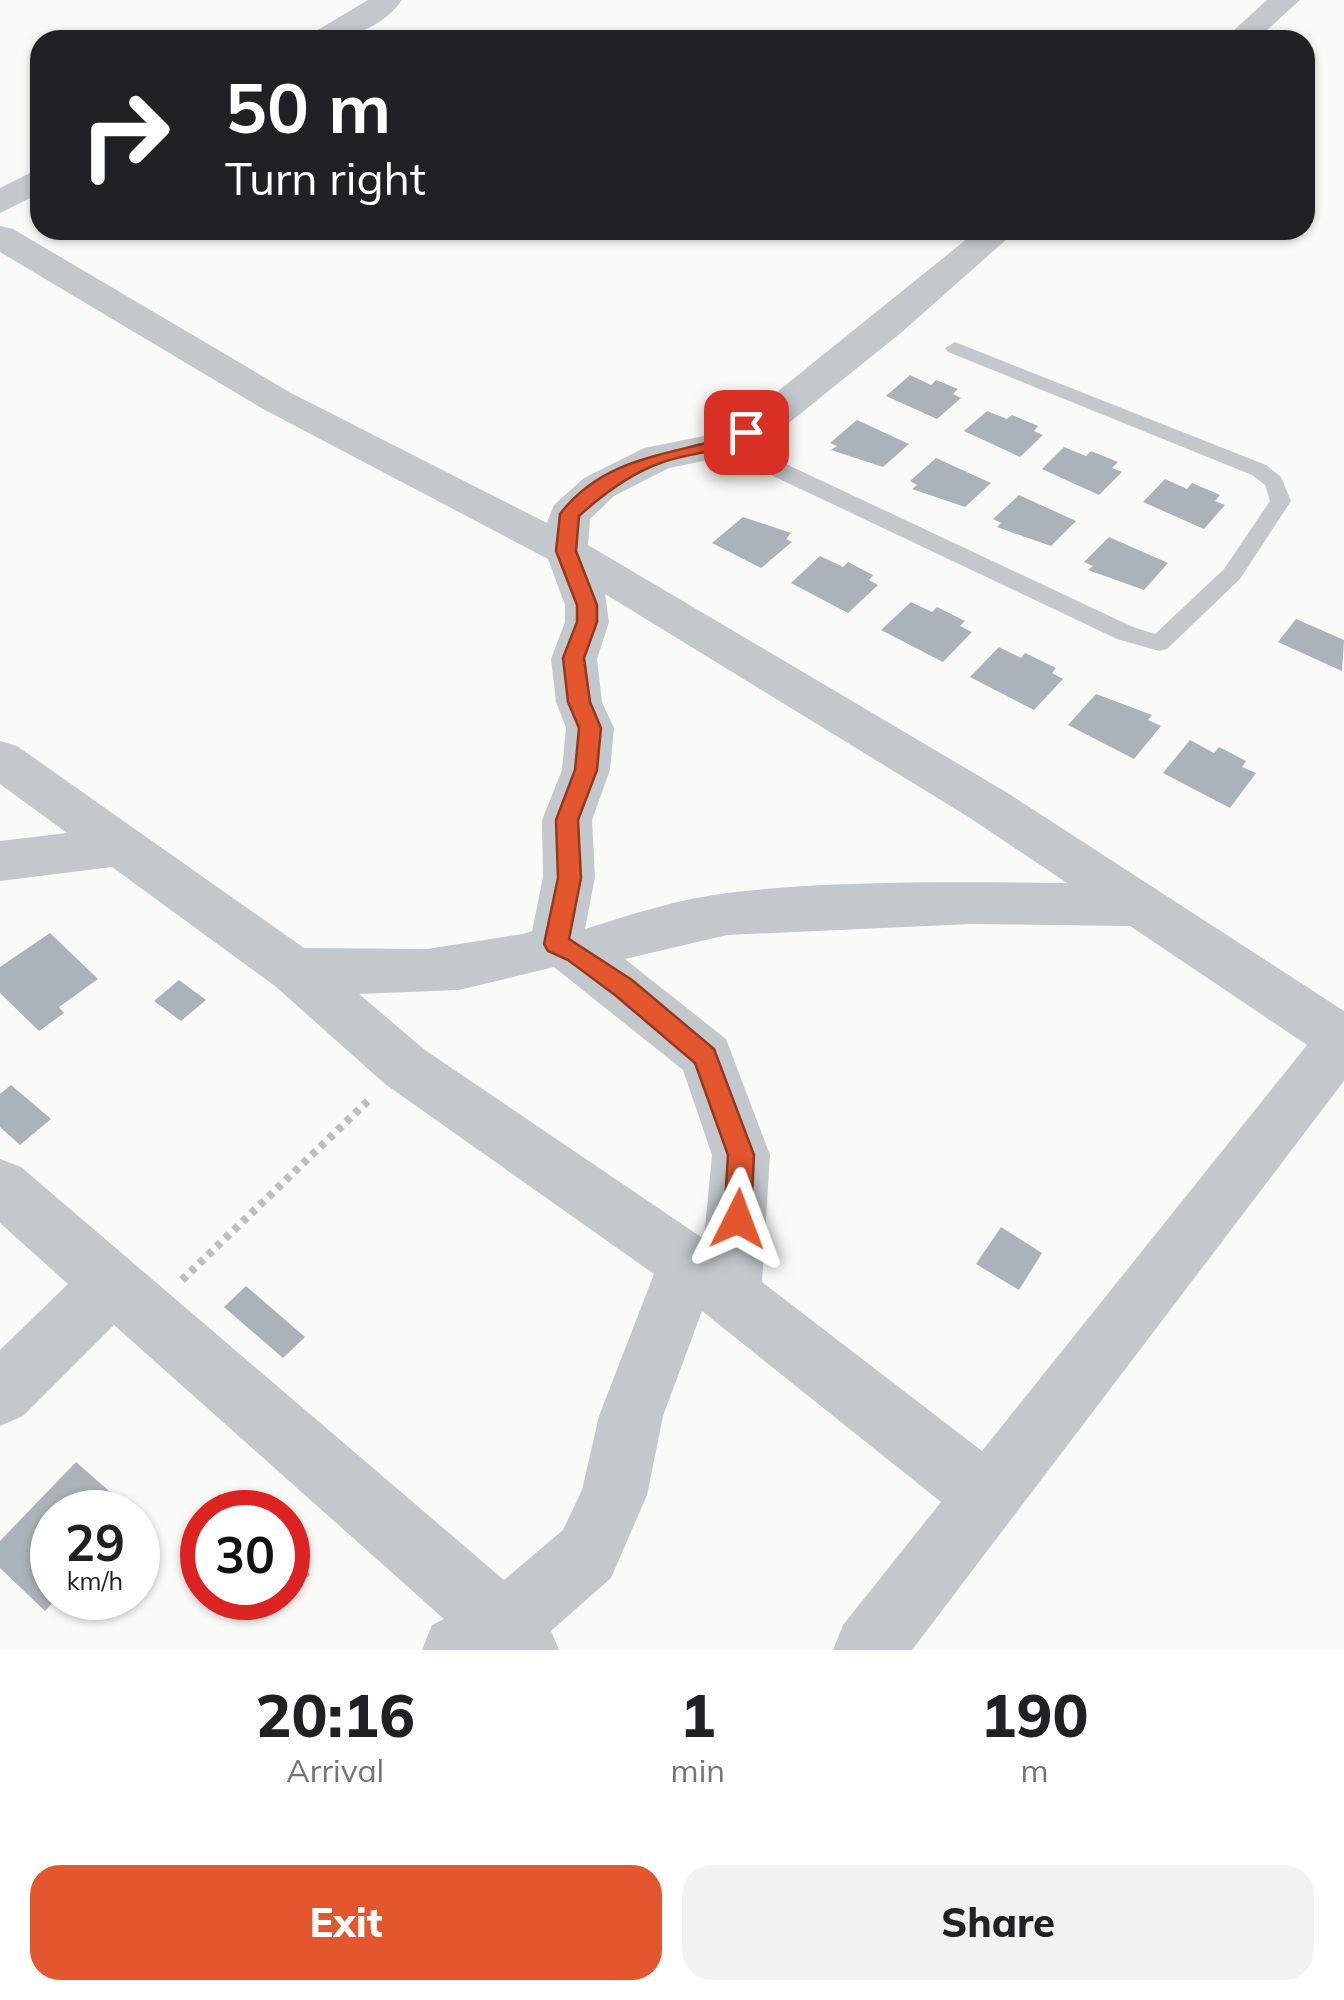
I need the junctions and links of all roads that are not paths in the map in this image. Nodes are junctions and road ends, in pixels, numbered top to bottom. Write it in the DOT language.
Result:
graph roads {
  1 [pos="387,0"];
  2 [pos="1285,0"];
  3 [pos="338,30"];
  4 [pos="1250,30"];
  5 [pos="30,184"];
  6 [pos="0,202"];
  7 [pos="0,237"];
  8 [pos="987,240"];
  9 [pos="955,348"];
  10 [pos="720,446"];
  11 [pos="566,551"];
  12 [pos="0,759"];
  13 [pos="120,846"];
  14 [pos="0,861"];
  15 [pos="1145,905"];
  16 [pos="567,948"];
  17 [pos="294,970"];
  18 [pos="1344,1039"];
  19 [pos="0,1186"];
  20 [pos="709,1279"];
  21 [pos="128,1300"];
  22 [pos="0,1394"];
  23 [pos="986,1496"];
  24 [pos="495,1642"];
  25 [pos="868,1650"];
  1 -- 3 [label="street"];
  2 -- 4 [label="street"];
  5 -- 6 [label="street"];
  7 -- 11 [label="street"];
  8 -- 10 [label="street"];
  9 -- 10 [label="lane"];
  10 -- 11 [label="street"];
  11 -- 15 [label="street"];
  11 -- 16 [label="street"];
  12 -- 13 [label="street"];
  13 -- 14 [label="street"];
  13 -- 17 [label="street"];
  15 -- 16 [label="street"];
  15 -- 18 [label="street"];
  16 -- 17 [label="street"];
  16 -- 20 [label="street"];
  17 -- 20 [label="street"];
  18 -- 23 [label="street"];
  19 -- 21 [label="street"];
  20 -- 23 [label="street"];
  20 -- 24 [label="street"];
  21 -- 22 [label="street"];
  21 -- 24 [label="street"];
  23 -- 25 [label="street"];
}
